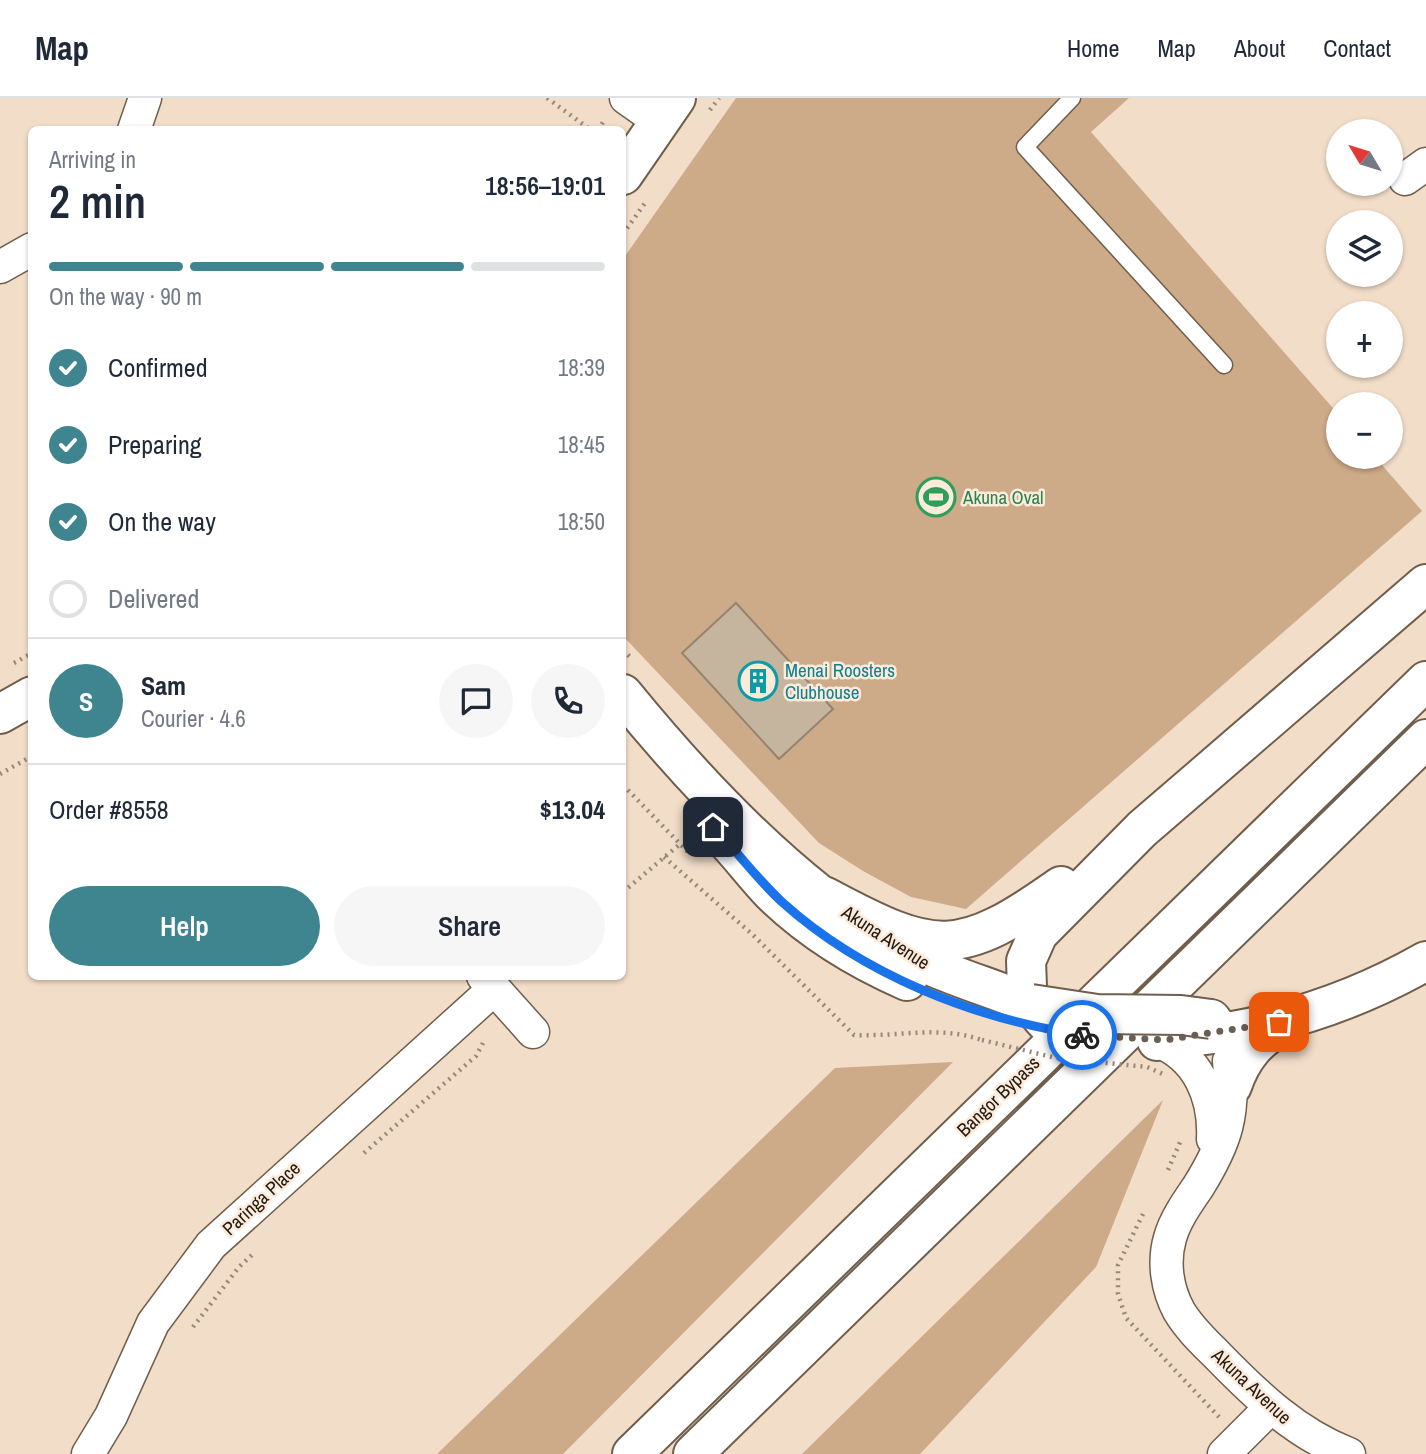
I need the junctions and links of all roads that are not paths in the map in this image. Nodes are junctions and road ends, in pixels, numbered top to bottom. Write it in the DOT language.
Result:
graph roads {
  1 [pos="145,98"];
  2 [pos="626,98"];
  3 [pos="1072,98"];
  4 [pos="668,110"];
  5 [pos="135,126"];
  6 [pos="626,171"];
  7 [pos="28,251"];
  8 [pos="0,267"];
  9 [pos="1224,365"];
  10 [pos="1426,584"];
  11 [pos="1426,681"];
  12 [pos="626,697"];
  13 [pos="28,698"];
  14 [pos="0,714"];
  15 [pos="626,739"];
  16 [pos="1426,739"];
  17 [pos="1142,828"];
  18 [pos="826,897"];
  19 [pos="1426,961"];
  20 [pos="494,989"];
  21 [pos="1013,1012"];
  22 [pos="1300,1017"];
  23 [pos="533,1032"];
  24 [pos="1188,1043"];
  25 [pos="1232,1086"];
  26 [pos="1201,1181"];
  27 [pos="1271,1407"];
  28 [pos="88,1454"];
  29 [pos="632,1454"];
  30 [pos="693,1454"];
  31 [pos="1224,1454"];
  32 [pos="1349,1454"];
  1 -- 5 [label="street"];
  2 -- 4 [label="street"];
  3 -- 9 [label="lane"];
  4 -- 6 [label="main road"];
  7 -- 8 [label="street"];
  10 -- 17 [label="main road"];
  11 -- 29 [label="main road, Bangor Bypass"];
  12 -- 18 [label="main road, Akuna Avenue"];
  13 -- 14 [label="main road"];
  15 -- 21 [label="main road, Akuna Avenue"];
  16 -- 30 [label="main road"];
  17 -- 18 [label="main road"];
  17 -- 21 [label="main road"];
  18 -- 21 [label="main road, Akuna Avenue"];
  19 -- 22 [label="main road"];
  20 -- 23 [label="street"];
  20 -- 28 [label="street, Paringa Place"];
  21 -- 24 [label="main road"];
  21 -- 24 [label="main road, Akuna Avenue, bridge"];
  22 -- 24 [label="main road"];
  22 -- 25 [label="main road"];
  24 -- 25 [label="street, Akuna Avenue"];
  24 -- 26 [label="street, Akuna Avenue"];
  25 -- 26 [label="street, Akuna Avenue"];
  26 -- 27 [label="street, Akuna Avenue"];
  27 -- 31 [label="street"];
  27 -- 32 [label="street, Akuna Avenue"];
}
